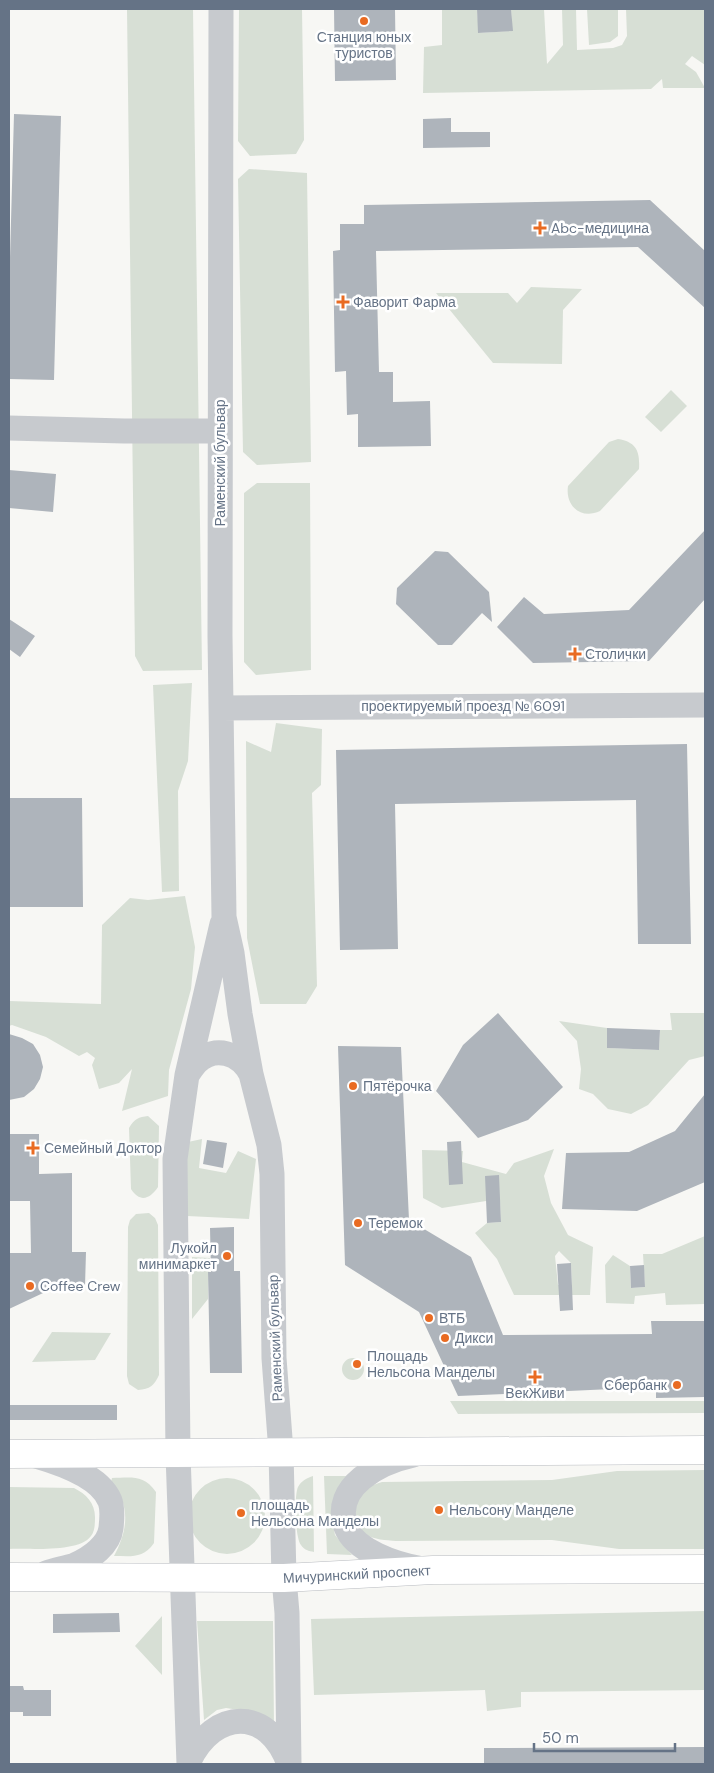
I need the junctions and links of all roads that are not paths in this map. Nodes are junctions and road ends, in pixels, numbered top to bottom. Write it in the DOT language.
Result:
graph roads {
  1 [pos="220,9"];
  2 [pos="9,428"];
  3 [pos="220,432"];
  4 [pos="705,705"];
  5 [pos="221,708"];
  6 [pos="224,917"];
  7 [pos="251,1074"];
  8 [pos="187,1076"];
  9 [pos="705,1450"];
  10 [pos="280,1452"];
  11 [pos="423,1452"];
  12 [pos="19,1454"];
  13 [pos="178,1454"];
  14 [pos="705,1569"];
  15 [pos="432,1570"];
  16 [pos="20,1577"];
  17 [pos="284,1578"];
  18 [pos="182,1579"];
  19 [pos="189,1763"];
  20 [pos="289,1764"];
  1 -- 3 [label="street, Раменский бульвар"];
  2 -- 3 [label="street"];
  3 -- 5 [label="street, Раменский бульвар"];
  4 -- 5 [label="street, проектируемый проезд № 6091"];
  5 -- 6 [label="street, Раменский бульвар"];
  6 -- 7 [label="street, Раменский бульвар"];
  6 -- 8 [label="street, Раменский бульвар"];
  7 -- 8 [label="street"];
  7 -- 10 [label="street, Раменский бульвар"];
  8 -- 13 [label="street, Раменский бульвар"];
  9 -- 11 [label="main road"];
  10 -- 11 [label="main road"];
  10 -- 13 [label="main road"];
  10 -- 17 [label="street, Раменский бульвар"];
  11 -- 15 [label="street"];
  12 -- 13 [label="main road"];
  12 -- 16 [label="street"];
  13 -- 18 [label="street, Раменский бульвар"];
  14 -- 15 [label="main road, Мичуринский проспект"];
  15 -- 17 [label="main road, Мичуринский проспект"];
  16 -- 18 [label="main road, Мичуринский проспект"];
  17 -- 18 [label="main road, Мичуринский проспект"];
  17 -- 20 [label="street, Раменский бульвар"];
  18 -- 19 [label="street, Раменский бульвар"];
  19 -- 20 [label="street"];
}
